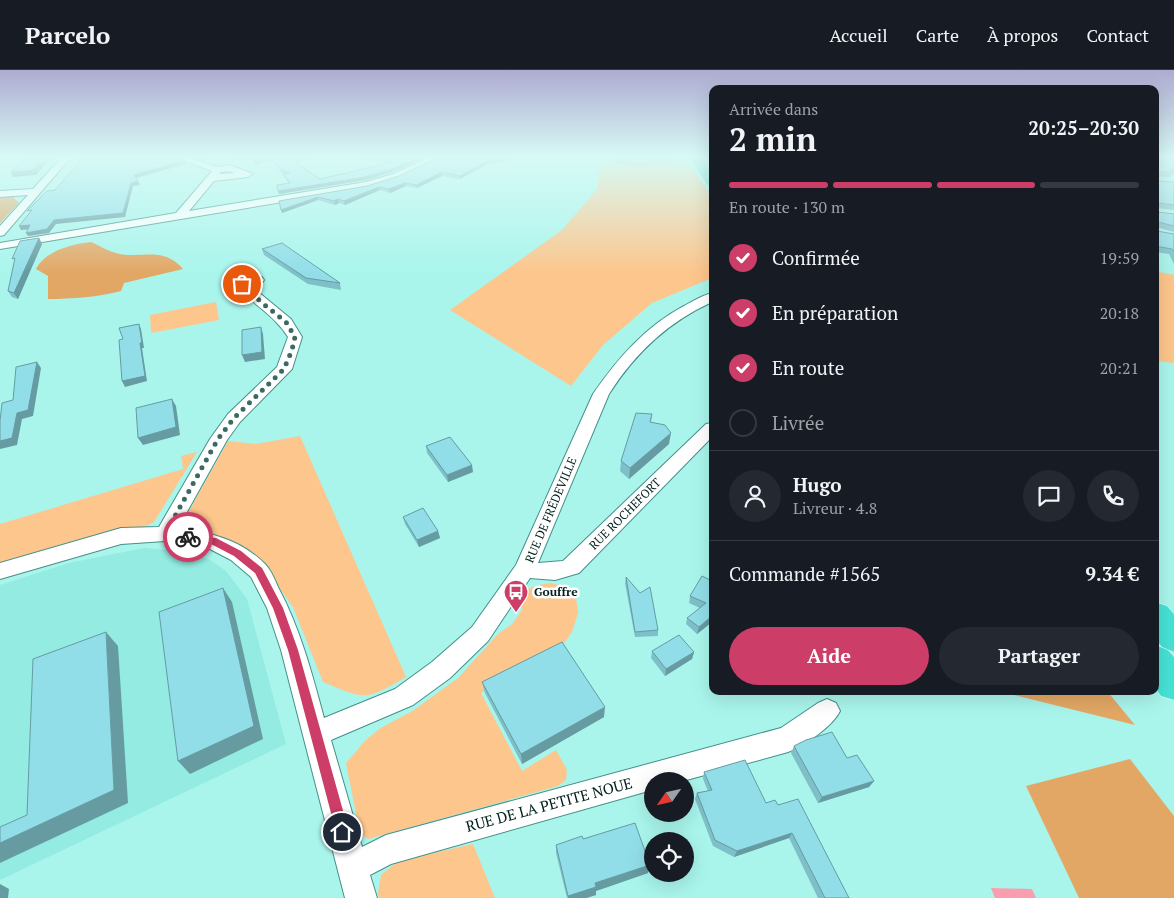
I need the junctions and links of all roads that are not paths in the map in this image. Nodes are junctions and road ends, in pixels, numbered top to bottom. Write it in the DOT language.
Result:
graph roads {
  1 [pos="34,196"];
  2 [pos="197,196"];
  3 [pos="303,196"];
  4 [pos="180,216"];
  5 [pos="0,234"];
  6 [pos="0,246"];
  7 [pos="258,280"];
  8 [pos="709,299"];
  9 [pos="709,431"];
  10 [pos="165,534"];
  11 [pos="525,569"];
  12 [pos="0,571"];
  13 [pos="1159,620"];
  14 [pos="1174,637"];
  15 [pos="1159,666"];
  16 [pos="1174,684"];
  17 [pos="827,710"];
  18 [pos="316,734"];
  19 [pos="352,868"];
  20 [pos="361,898"];
  1 -- 5 [label="street"];
  2 -- 4 [label="street"];
  3 -- 4 [label="street"];
  4 -- 6 [label="street"];
  7 -- 10 [label="street"];
  8 -- 11 [label="street, RUE DE FRÉDEVILLE"];
  9 -- 11 [label="street, RUE ROCHEFORT"];
  10 -- 12 [label="street"];
  10 -- 18 [label="street"];
  11 -- 18 [label="street, RUE DE FRÉDEVILLE"];
  13 -- 14 [label="highway"];
  15 -- 16 [label="highway"];
  17 -- 19 [label="street, RUE DE LA PETITE NOUE"];
  18 -- 19 [label="street"];
  19 -- 20 [label="street"];
}
